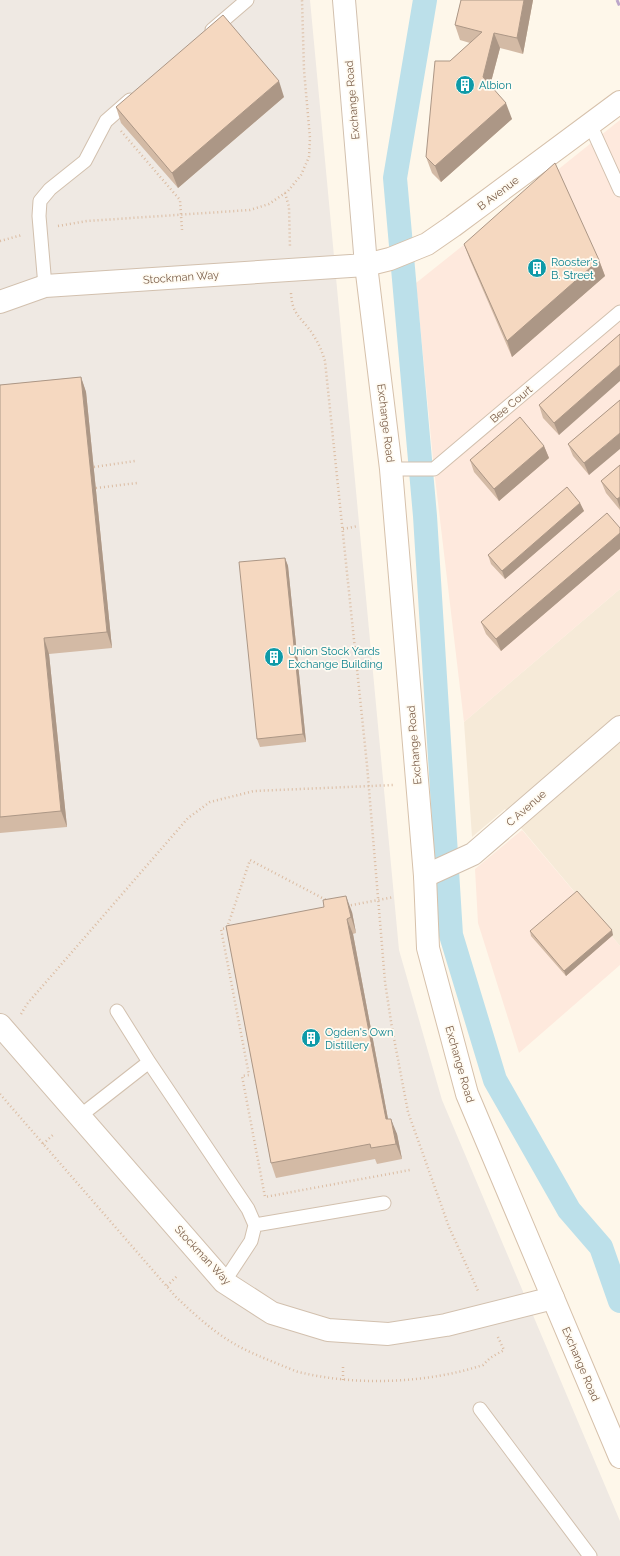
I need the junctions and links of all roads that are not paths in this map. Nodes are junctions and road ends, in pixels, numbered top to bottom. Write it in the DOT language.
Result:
graph roads {
  1 [pos="247,0"];
  2 [pos="344,0"];
  3 [pos="201,39"];
  4 [pos="142,89"];
  5 [pos="620,102"];
  6 [pos="590,124"];
  7 [pos="620,190"];
  8 [pos="366,265"];
  9 [pos="45,286"];
  10 [pos="0,302"];
  11 [pos="620,312"];
  12 [pos="391,469"];
  13 [pos="620,726"];
  14 [pos="425,876"];
  15 [pos="117,1010"];
  16 [pos="0,1025"];
  17 [pos="150,1062"];
  18 [pos="80,1116"];
  19 [pos="384,1203"];
  20 [pos="255,1225"];
  21 [pos="224,1282"];
  22 [pos="553,1298"];
  23 [pos="480,1409"];
  24 [pos="620,1457"];
  25 [pos="590,1556"];
  1 -- 3 [label="lane"];
  2 -- 8 [label="street, Exchange Road"];
  4 -- 9 [label="lane"];
  5 -- 6 [label="street, B Avenue"];
  6 -- 7 [label="lane"];
  6 -- 8 [label="street, B Avenue"];
  8 -- 9 [label="street, Stockman Way"];
  8 -- 12 [label="street, Exchange Road"];
  9 -- 10 [label="street, Stockman Way"];
  11 -- 12 [label="lane, Bee Court"];
  12 -- 14 [label="street, Exchange Road"];
  13 -- 14 [label="street, C Avenue"];
  14 -- 22 [label="street, Exchange Road"];
  15 -- 17 [label="lane"];
  16 -- 18 [label="street, Stockman Way"];
  17 -- 18 [label="lane"];
  17 -- 20 [label="lane"];
  18 -- 21 [label="street, Stockman Way"];
  19 -- 20 [label="lane"];
  20 -- 21 [label="lane"];
  21 -- 22 [label="street, Stockman Way"];
  22 -- 24 [label="street, Exchange Road"];
  23 -- 25 [label="lane"];
}
